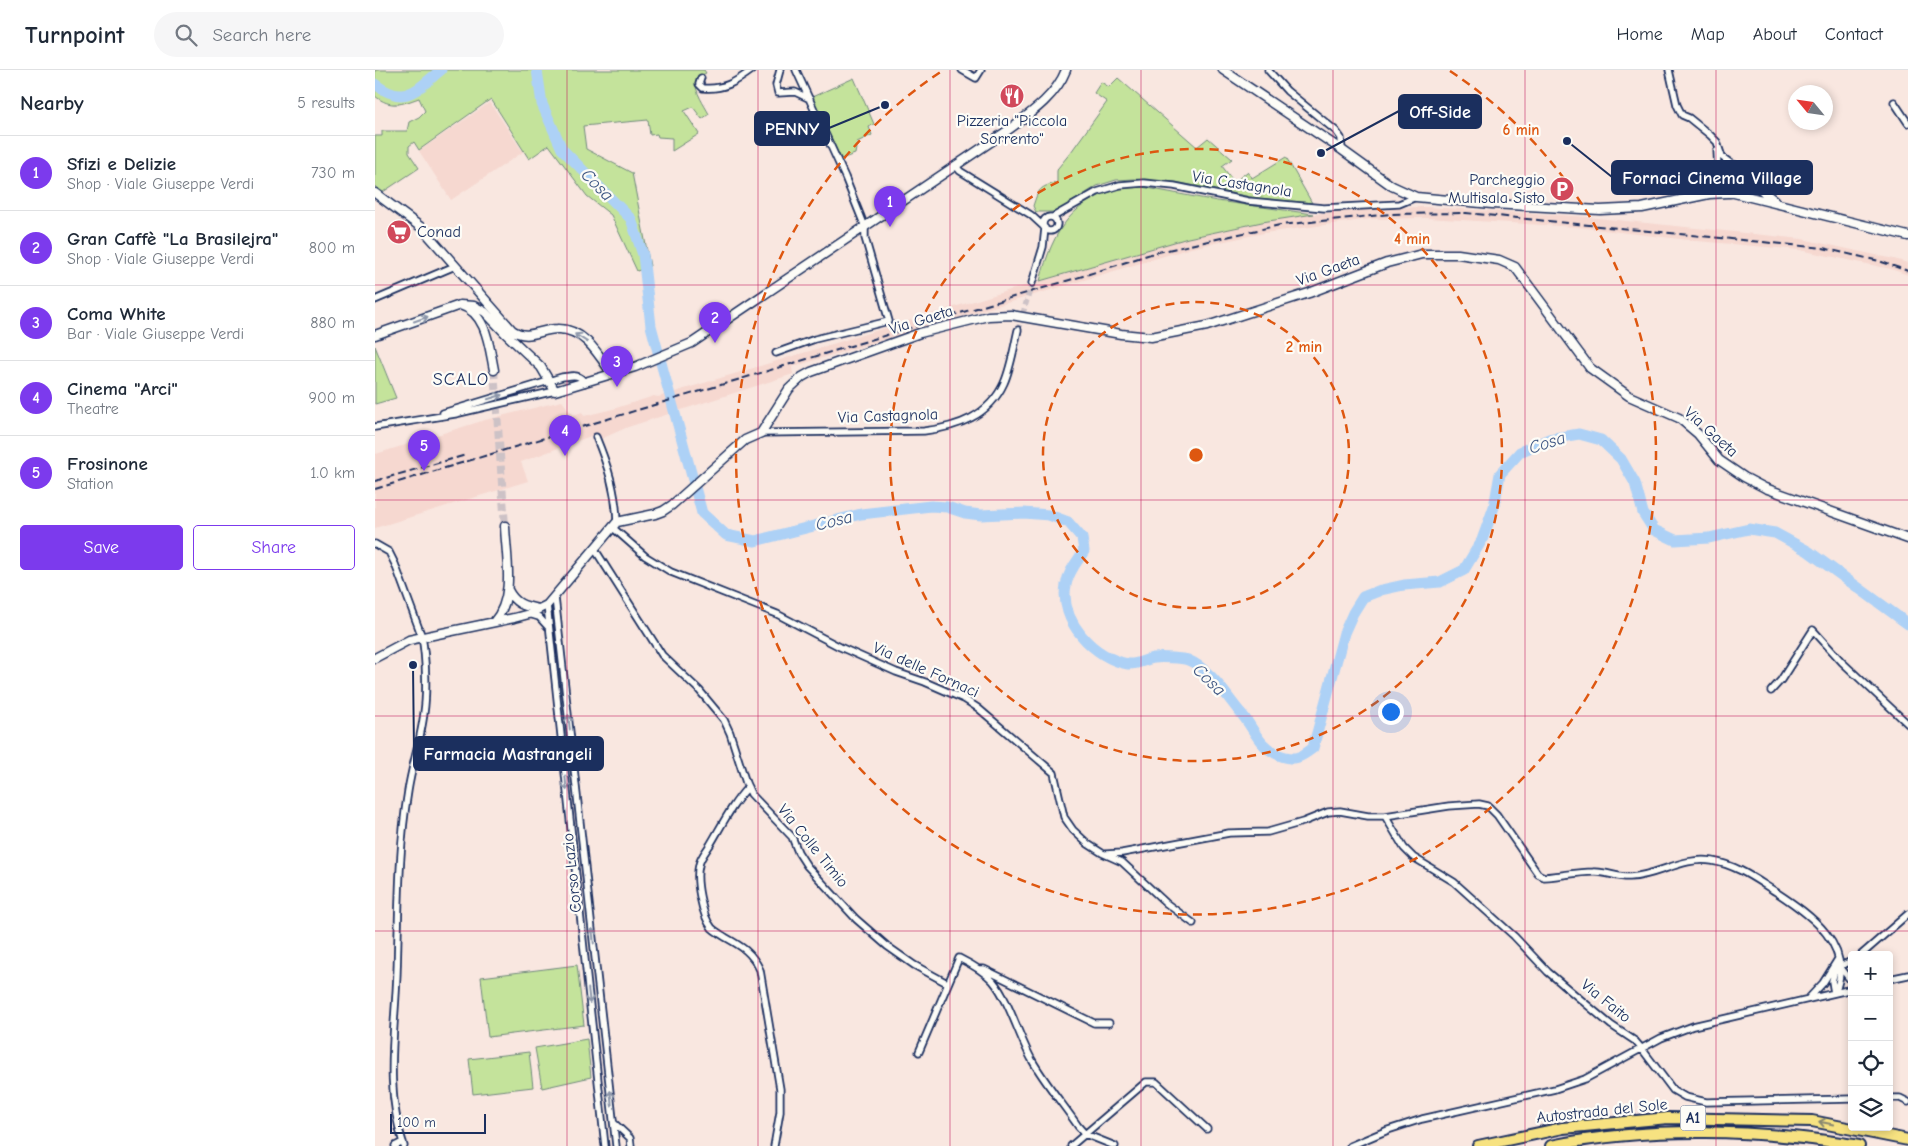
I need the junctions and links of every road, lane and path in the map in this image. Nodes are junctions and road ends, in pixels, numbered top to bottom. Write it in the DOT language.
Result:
graph roads {
  1 [pos="752,70"];
  2 [pos="780,70"];
  3 [pos="796,70"];
  4 [pos="962,70"];
  5 [pos="981,70"];
  6 [pos="1066,70"];
  7 [pos="1223,70"];
  8 [pos="1268,70"];
  9 [pos="1669,70"];
  10 [pos="701,78"];
  11 [pos="810,100"];
  12 [pos="1894,102"];
  13 [pos="1908,123"];
  14 [pos="1710,135"];
  15 [pos="1342,150"];
  16 [pos="1733,164"];
  17 [pos="955,166"];
  18 [pos="1744,173"];
  19 [pos="1717,174"];
  20 [pos="375,193"];
  21 [pos="1730,193"];
  22 [pos="1416,197"];
  23 [pos="1684,200"];
  24 [pos="1782,206"];
  25 [pos="1069,209"];
  26 [pos="1031,215"];
  27 [pos="1051,217"];
  28 [pos="865,227"];
  29 [pos="1055,227"];
  30 [pos="1045,228"];
  31 [pos="1908,236"];
  32 [pos="1043,246"];
  33 [pos="455,266"];
  34 [pos="1032,283"];
  35 [pos="474,291"];
  36 [pos="375,300"];
  37 [pos="460,305"];
  38 [pos="479,308"];
  39 [pos="483,324"];
  40 [pos="1019,330"];
  41 [pos="375,335"];
  42 [pos="776,353"];
  43 [pos="494,370"];
  44 [pos="612,374"];
  45 [pos="547,381"];
  46 [pos="585,383"];
  47 [pos="555,391"];
  48 [pos="415,422"];
  49 [pos="375,427"];
  50 [pos="761,433"];
  51 [pos="596,437"];
  52 [pos="614,525"];
  53 [pos="505,526"];
  54 [pos="1908,539"];
  55 [pos="375,544"];
  56 [pos="595,548"];
  57 [pos="507,588"];
  58 [pos="555,597"];
  59 [pos="516,602"];
  60 [pos="505,604"];
  61 [pos="547,605"];
  62 [pos="539,609"];
  63 [pos="529,614"];
  64 [pos="514,618"];
  65 [pos="494,622"];
  66 [pos="550,630"];
  67 [pos="422,637"];
  68 [pos="375,658"];
  69 [pos="1771,691"];
  70 [pos="1908,724"];
  71 [pos="748,787"];
  72 [pos="1385,816"];
  73 [pos="1106,854"];
  74 [pos="1908,914"];
  75 [pos="1193,923"];
  76 [pos="1866,951"];
  77 [pos="1838,958"];
  78 [pos="1848,962"];
  79 [pos="1848,963"];
  80 [pos="978,968"];
  81 [pos="1839,968"];
  82 [pos="1908,975"];
  83 [pos="1848,978"];
  84 [pos="1893,979"];
  85 [pos="947,983"];
  86 [pos="1848,990"];
  87 [pos="1835,993"];
  88 [pos="1808,1000"];
  89 [pos="1109,1023"];
  90 [pos="1643,1049"];
  91 [pos="919,1052"];
  92 [pos="1893,1098"];
  93 [pos="1848,1099"];
  94 [pos="1908,1102"];
  95 [pos="614,1123"];
  96 [pos="1207,1129"];
  97 [pos="1085,1134"];
  98 [pos="1908,1140"];
  99 [pos="403,1144"];
  100 [pos="395,1146"];
  101 [pos="605,1146"];
  102 [pos="616,1146"];
  103 [pos="631,1146"];
  104 [pos="774,1146"];
  105 [pos="1071,1146"];
  106 [pos="1115,1146"];
  107 [pos="1350,1146"];
  108 [pos="1479,1146"];
  109 [pos="1551,1146"];
  110 [pos="1859,1146"];
  1 -- 10 [label="street"];
  2 -- 11 [label="street"];
  3 -- 11 [label="street"];
  4 -- 5 [label="street"];
  6 -- 17 [label="main road"];
  7 -- 15 [label="main road"];
  8 -- 15 [label="street"];
  9 -- 14 [label="street"];
  11 -- 28 [label="street"];
  12 -- 13 [label="street"];
  14 -- 16 [label="street"];
  14 -- 19 [label="street"];
  15 -- 22 [label="main road"];
  16 -- 18 [label="main road"];
  16 -- 19 [label="main road"];
  17 -- 26 [label="street"];
  17 -- 28 [label="main road"];
  18 -- 21 [label="main road"];
  18 -- 24 [label="main road"];
  19 -- 21 [label="main road"];
  19 -- 23 [label="main road"];
  20 -- 33 [label="main road"];
  21 -- 23 [label="main road"];
  21 -- 24 [label="main road"];
  22 -- 23 [label="main road"];
  22 -- 25 [label="street, Via Castagnola"];
  24 -- 31 [label="main road"];
  25 -- 27 [label="street, Via Castagnola"];
  25 -- 29 [label="street"];
  26 -- 27 [label="street"];
  26 -- 30 [label="street"];
  27 -- 29 [label="street"];
  27 -- 30 [label="street"];
  28 -- 42 [label="street"];
  28 -- 44 [label="main road"];
  29 -- 30 [label="street"];
  29 -- 32 [label="street"];
  30 -- 32 [label="street"];
  32 -- 34 [label="street"];
  33 -- 35 [label="main road"];
  33 -- 36 [label="street"];
  35 -- 37 [label="main road"];
  35 -- 38 [label="main road"];
  44 -- 35 [label="main road, one-way"];
  37 -- 38 [label="main road"];
  37 -- 39 [label="main road"];
  41 -- 37 [label="main road, one-way"];
  38 -- 39 [label="main road"];
  38 -- 45 [label="main road"];
  39 -- 43 [label="main road"];
  40 -- 50 [label="street, Via Castagnola"];
  44 -- 46 [label="main road"];
  45 -- 46 [label="street"];
  45 -- 47 [label="main road"];
  48 -- 45 [label="street, one-way"];
  46 -- 47 [label="main road"];
  47 -- 48 [label="street"];
  48 -- 49 [label="street"];
  50 -- 52 [label="main road, Via Gaeta"];
  50 -- 54 [label="main road, Via Gaeta"];
  51 -- 52 [label="street"];
  52 -- 56 [label="main road"];
  52 -- 73 [label="street, Via delle Fornaci"];
  53 -- 57 [label="main road"];
  55 -- 67 [label="street"];
  56 -- 58 [label="main road"];
  56 -- 71 [label="street, Via Colle Timio"];
  57 -- 59 [label="main road"];
  57 -- 60 [label="main road"];
  58 -- 61 [label="main road"];
  95 -- 58 [label="street, Corso Lazio, one-way"];
  59 -- 62 [label="main road"];
  59 -- 64 [label="main road"];
  60 -- 64 [label="main road"];
  60 -- 65 [label="main road"];
  61 -- 62 [label="main road"];
  61 -- 66 [label="street, Corso Lazio"];
  62 -- 63 [label="main road"];
  63 -- 64 [label="main road"];
  63 -- 66 [label="street"];
  64 -- 65 [label="main road"];
  65 -- 67 [label="main road"];
  66 -- 101 [label="street, Corso Lazio, one-way"];
  67 -- 68 [label="main road"];
  67 -- 99 [label="street"];
  69 -- 70 [label="street"];
  71 -- 85 [label="street, Via Colle Timio"];
  71 -- 104 [label="street"];
  72 -- 73 [label="street"];
  72 -- 77 [label="street"];
  72 -- 90 [label="street, Via Faito"];
  73 -- 75 [label="street, Via delle Fornaci"];
  74 -- 76 [label="street"];
  77 -- 78 [label="street"];
  77 -- 81 [label="street"];
  79 -- 81 [label="street"];
  80 -- 85 [label="street"];
  80 -- 89 [label="street"];
  80 -- 97 [label="street"];
  81 -- 83 [label="street"];
  81 -- 87 [label="street"];
  81 -- 88 [label="street"];
  82 -- 84 [label="street"];
  85 -- 91 [label="street"];
  86 -- 87 [label="street"];
  87 -- 88 [label="street"];
  88 -- 90 [label="street"];
  90 -- 93 [label="street, Via Faito"];
  90 -- 107 [label="street"];
  92 -- 94 [label="street"];
  95 -- 102 [label="street, Corso Lazio"];
  95 -- 103 [label="street"];
  96 -- 97 [label="street"];
  97 -- 105 [label="street"];
  97 -- 106 [label="street"];
  98 -- 108 [label="highway, Autostrada del Sole / A1, one-way"];
  99 -- 100 [label="street"];
  109 -- 110 [label="highway, Autostrada del Sole / A1"];
}
